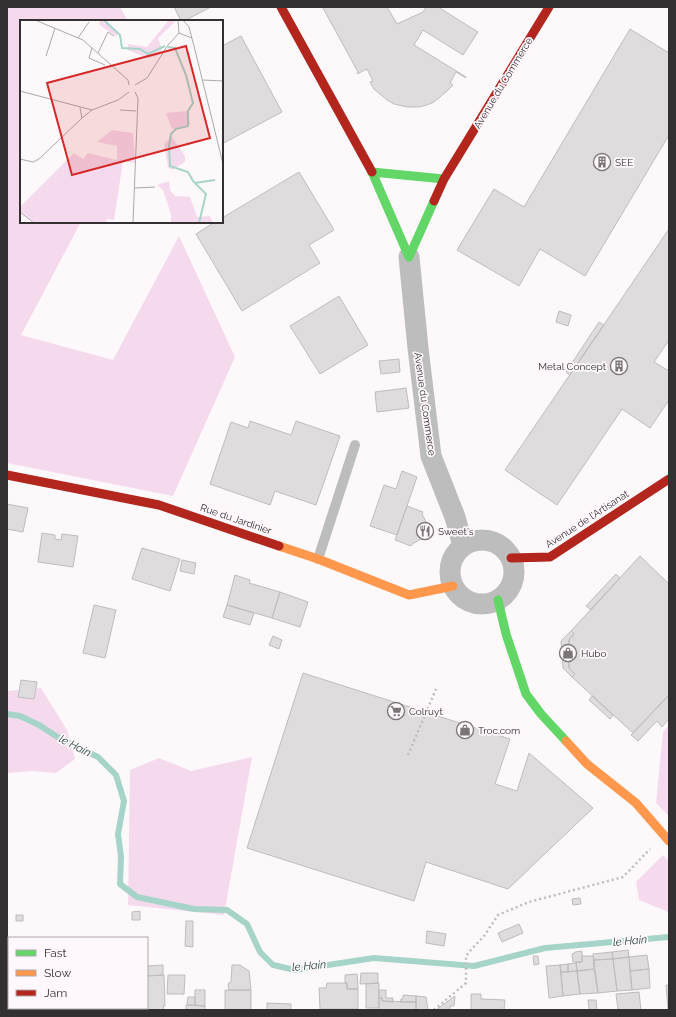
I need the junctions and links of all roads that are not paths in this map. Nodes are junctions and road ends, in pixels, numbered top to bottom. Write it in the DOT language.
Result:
graph roads {
  1 [pos="281,7"];
  2 [pos="548,7"];
  3 [pos="372,172"];
  4 [pos="444,179"];
  5 [pos="409,257"];
  6 [pos="355,445"];
  7 [pos="7,474"];
  8 [pos="669,479"];
  9 [pos="463,546"];
  10 [pos="511,558"];
  11 [pos="318,559"];
  12 [pos="453,586"];
  13 [pos="498,600"];
  14 [pos="666,837"];
  1 -- 3 [label="street, Avenue du Commerce"];
  2 -- 4 [label="street, Avenue du Commerce"];
  3 -- 4 [label="street"];
  3 -- 5 [label="street, Avenue du Commerce"];
  4 -- 5 [label="street, Avenue du Commerce"];
  5 -- 9 [label="street, Avenue du Commerce"];
  6 -- 11 [label="lane"];
  7 -- 11 [label="street, Rue du Jardinier"];
  8 -- 10 [label="street, Avenue de l'Artisanat"];
  9 -- 10 [label="street"];
  9 -- 12 [label="street"];
  10 -- 13 [label="street"];
  11 -- 12 [label="street, Rue du Jardinier"];
  12 -- 13 [label="street"];
  13 -- 14 [label="street"];
}
